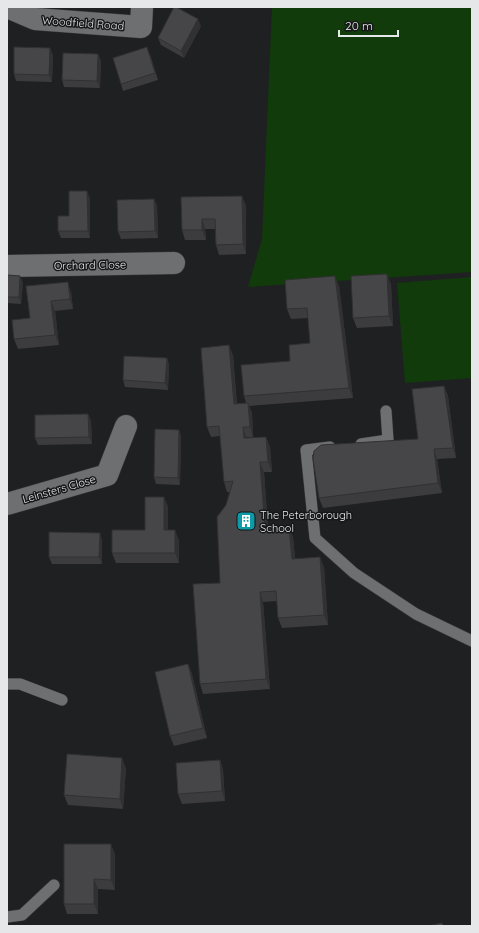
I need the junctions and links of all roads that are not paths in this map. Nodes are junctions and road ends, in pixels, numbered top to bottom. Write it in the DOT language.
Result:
graph roads {
  1 [pos="7,7"];
  2 [pos="142,7"];
  3 [pos="174,263"];
  4 [pos="7,266"];
  5 [pos="386,411"];
  6 [pos="126,426"];
  7 [pos="7,504"];
  8 [pos="472,641"];
  9 [pos="7,684"];
  10 [pos="62,700"];
  11 [pos="54,885"];
  12 [pos="7,918"];
  1 -- 2 [label="street, Woodfield Road"];
  3 -- 4 [label="street, Orchard Close"];
  5 -- 8 [label="lane"];
  6 -- 7 [label="street, Leinsters Close"];
  9 -- 10 [label="lane"];
  11 -- 12 [label="lane"];
}
